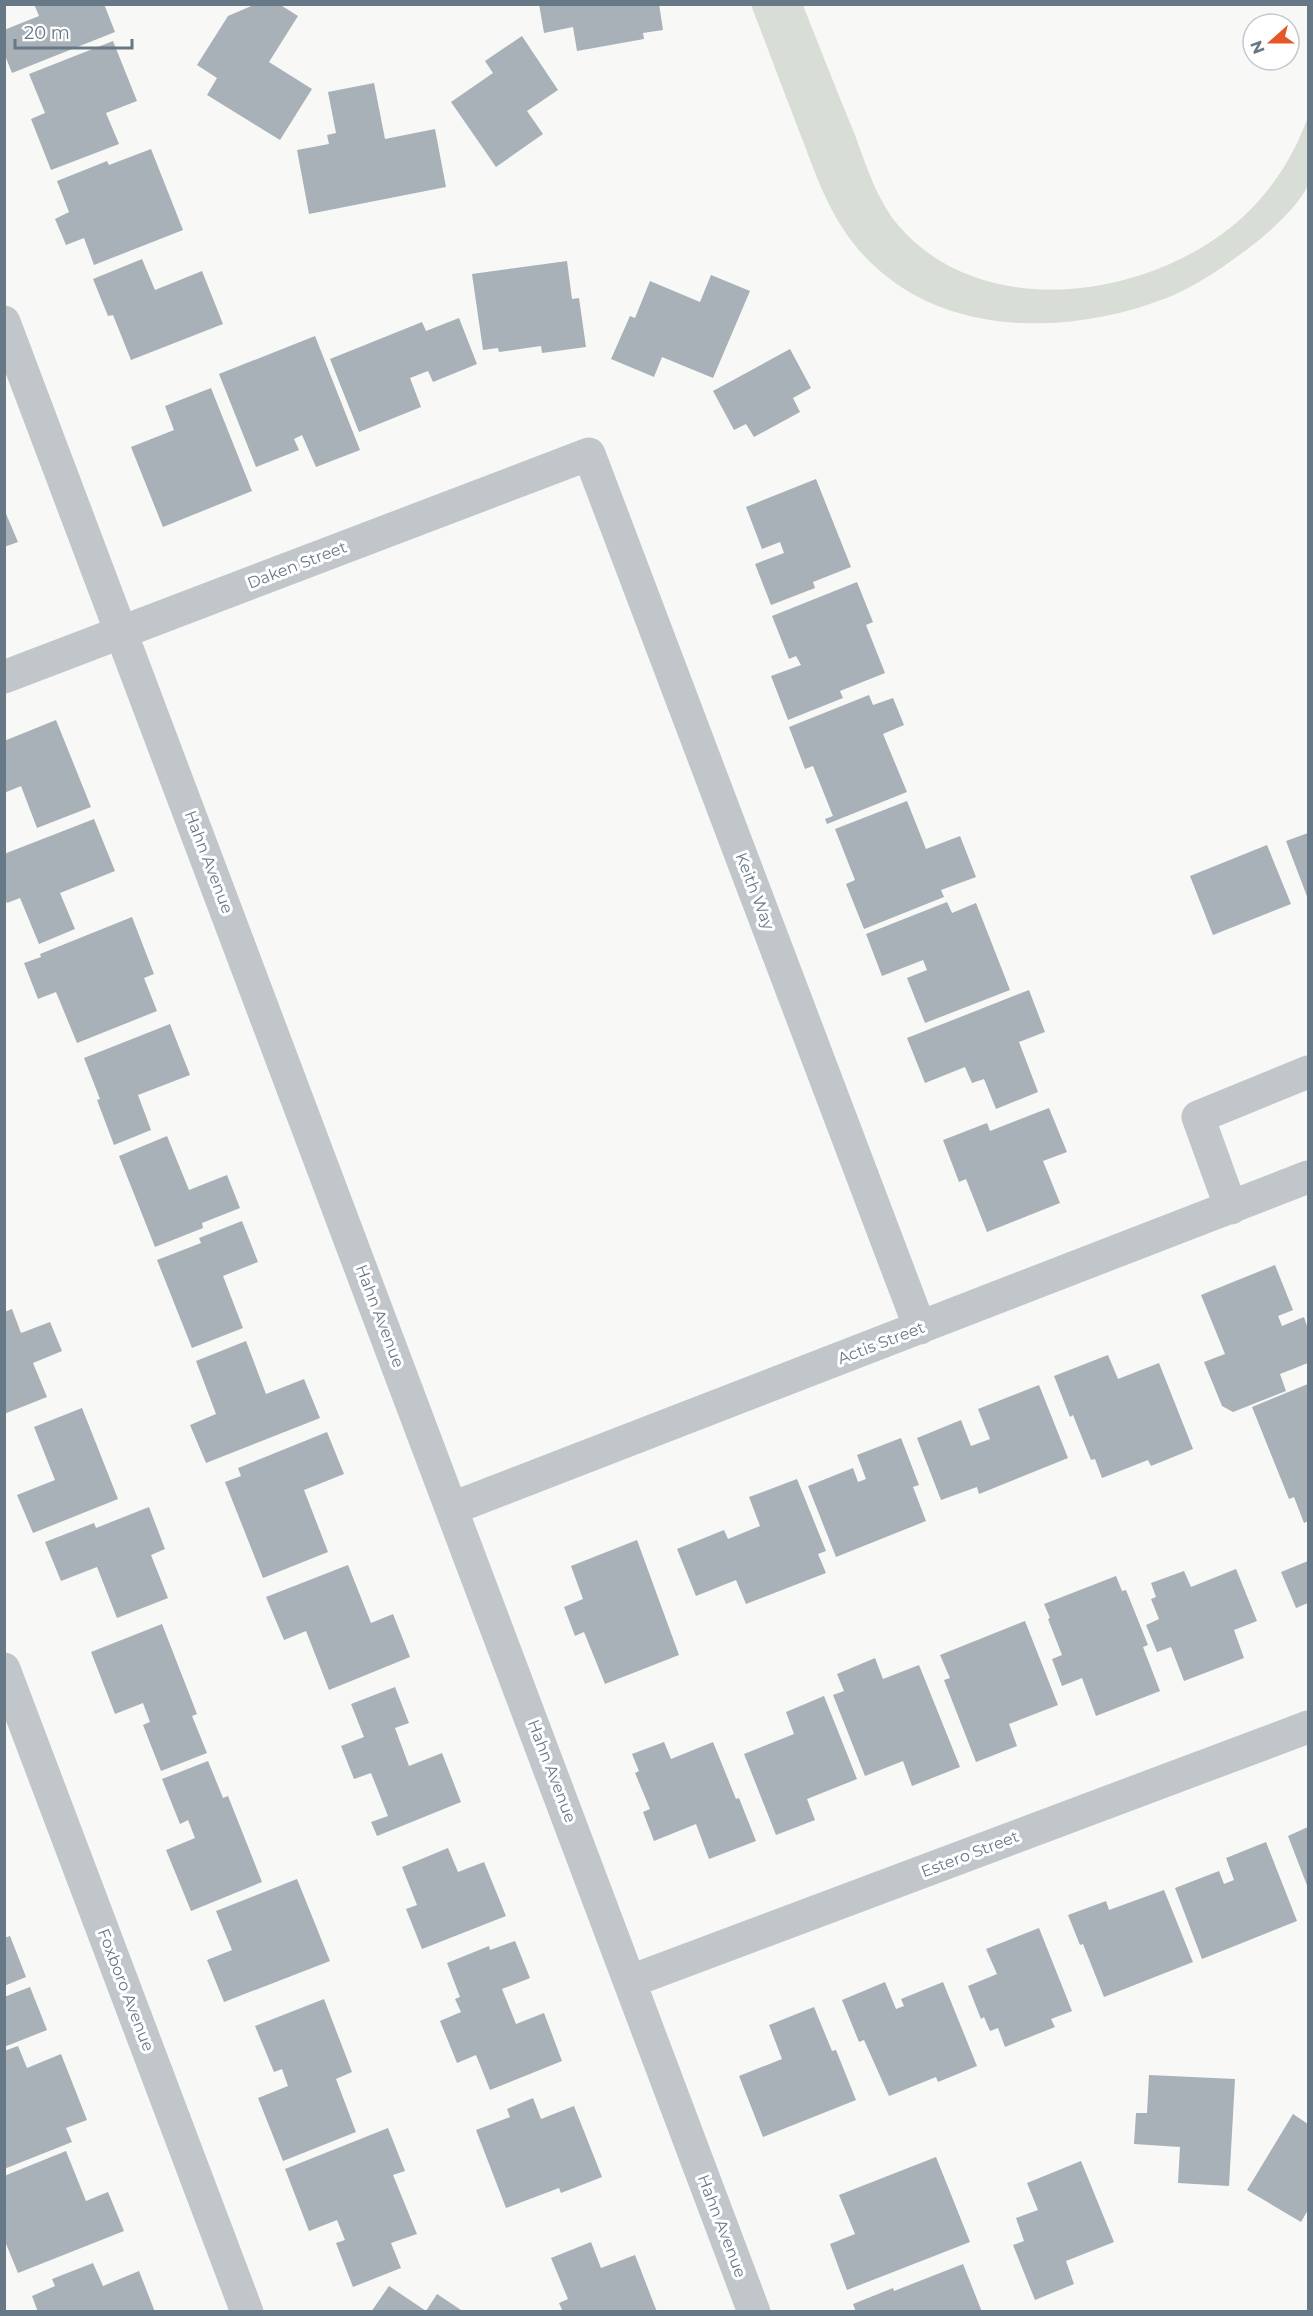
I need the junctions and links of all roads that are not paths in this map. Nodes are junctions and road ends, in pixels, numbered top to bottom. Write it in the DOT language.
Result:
graph roads {
  1 [pos="4,322"];
  2 [pos="589,454"];
  3 [pos="122,632"];
  4 [pos="4,677"];
  5 [pos="1308,1072"];
  6 [pos="1308,1177"];
  7 [pos="1231,1208"];
  8 [pos="920,1328"];
  9 [pos="453,1508"];
  10 [pos="4,1669"];
  11 [pos="1308,1727"];
  12 [pos="630,1981"];
  13 [pos="247,2312"];
  14 [pos="754,2312"];
  1 -- 3 [label="street, Hahn Avenue"];
  2 -- 3 [label="street, Daken Street"];
  2 -- 8 [label="street, Keith Way"];
  3 -- 4 [label="street, Daken Street"];
  3 -- 9 [label="street, Hahn Avenue"];
  5 -- 7 [label="street"];
  6 -- 7 [label="street, Actis Street"];
  7 -- 8 [label="street, Actis Street"];
  8 -- 9 [label="street, Actis Street"];
  9 -- 12 [label="street, Hahn Avenue"];
  10 -- 13 [label="street, Foxboro Avenue"];
  11 -- 12 [label="street, Estero Street"];
  12 -- 14 [label="street, Hahn Avenue"];
}
